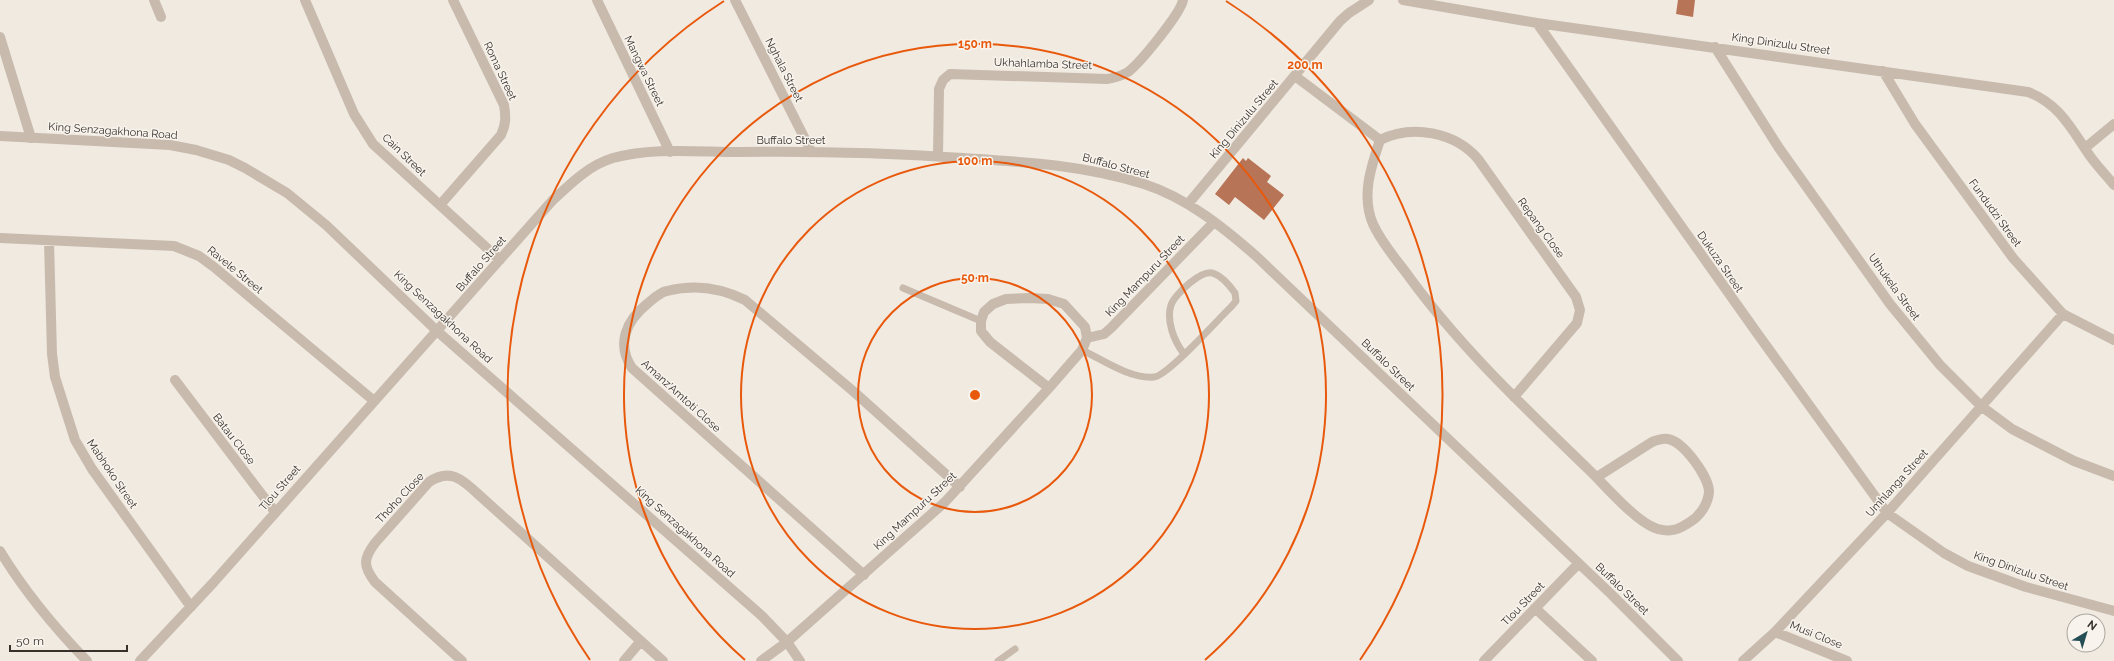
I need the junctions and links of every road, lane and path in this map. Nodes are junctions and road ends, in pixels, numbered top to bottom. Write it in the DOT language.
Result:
graph roads {
  1 [pos="154,0"];
  2 [pos="305,0"];
  3 [pos="453,0"];
  4 [pos="597,0"];
  5 [pos="735,0"];
  6 [pos="1183,0"];
  7 [pos="1369,0"];
  8 [pos="1403,0"];
  9 [pos="161,17"];
  10 [pos="1537,23"];
  11 [pos="0,37"];
  12 [pos="1715,47"];
  13 [pos="1883,71"];
  14 [pos="1295,76"];
  15 [pos="2114,124"];
  16 [pos="0,136"];
  17 [pos="31,138"];
  18 [pos="1380,140"];
  19 [pos="2085,148"];
  20 [pos="811,151"];
  21 [pos="670,152"];
  22 [pos="938,156"];
  23 [pos="2114,185"];
  24 [pos="1188,204"];
  25 [pos="440,205"];
  26 [pos="1214,222"];
  27 [pos="0,238"];
  28 [pos="49,241"];
  29 [pos="500,260"];
  30 [pos="903,288"];
  31 [pos="2062,314"];
  32 [pos="981,321"];
  33 [pos="438,330"];
  34 [pos="1087,338"];
  35 [pos="2114,340"];
  36 [pos="1082,350"];
  37 [pos="1184,354"];
  38 [pos="174,380"];
  39 [pos="1049,388"];
  40 [pos="1514,397"];
  41 [pos="373,400"];
  42 [pos="1980,406"];
  43 [pos="2114,476"];
  44 [pos="1597,477"];
  45 [pos="960,487"];
  46 [pos="275,512"];
  47 [pos="1887,513"];
  48 [pos="0,551"];
  49 [pos="1578,564"];
  50 [pos="864,575"];
  51 [pos="191,607"];
  52 [pos="1536,608"];
  53 [pos="2114,612"];
  54 [pos="1775,632"];
  55 [pos="640,642"];
  56 [pos="787,642"];
  57 [pos="1015,649"];
  58 [pos="87,661"];
  59 [pos="140,661"];
  60 [pos="462,661"];
  61 [pos="624,661"];
  62 [pos="663,661"];
  63 [pos="761,661"];
  64 [pos="800,661"];
  65 [pos="998,661"];
  66 [pos="1484,661"];
  67 [pos="1592,661"];
  68 [pos="1678,661"];
  69 [pos="1743,661"];
  70 [pos="1847,661"];
  1 -- 9 [label="street"];
  2 -- 25 [label="street, Cain Street"];
  3 -- 25 [label="street, Roma Street"];
  4 -- 21 [label="street, Mangwa Street"];
  5 -- 20 [label="street, Nghala Street"];
  6 -- 22 [label="street, Ukhahlamba Street"];
  7 -- 14 [label="street, King Dinizulu Street"];
  8 -- 10 [label="street, King Dinizulu Street"];
  10 -- 12 [label="street, King Dinizulu Street"];
  10 -- 47 [label="street, Dukuza Street"];
  11 -- 17 [label="street"];
  12 -- 13 [label="street, King Dinizulu Street"];
  12 -- 42 [label="street, Uthukela Street"];
  13 -- 19 [label="street, King Dinizulu Street"];
  13 -- 31 [label="street, Fundudzi Street"];
  14 -- 18 [label="street"];
  14 -- 24 [label="street, King Dinizulu Street"];
  15 -- 19 [label="street"];
  16 -- 17 [label="street, King Senzagakhona Road"];
  17 -- 33 [label="street, King Senzagakhona Road"];
  18 -- 40 [label="street"];
  18 -- 40 [label="street, Repang Close"];
  19 -- 23 [label="street, King Dinizulu Street"];
  20 -- 21 [label="street, Buffalo Street"];
  20 -- 22 [label="street, Buffalo Street"];
  21 -- 29 [label="street, Buffalo Street"];
  22 -- 24 [label="street, Buffalo Street"];
  24 -- 26 [label="street, Buffalo Street"];
  25 -- 29 [label="street, Cain Street"];
  26 -- 34 [label="street, King Mampuru Street"];
  26 -- 49 [label="street, Buffalo Street"];
  27 -- 28 [label="street, Ravele Street"];
  28 -- 41 [label="street, Ravele Street"];
  28 -- 51 [label="street, Mabhoko Street"];
  29 -- 33 [label="street, Buffalo Street"];
  30 -- 32 [label="lane"];
  31 -- 35 [label="street, Fundudzi Street"];
  31 -- 42 [label="street, Umhlanga Street"];
  32 -- 34 [label="street"];
  32 -- 39 [label="street"];
  33 -- 41 [label="street, Tlou Street"];
  33 -- 56 [label="street, King Senzagakhona Road"];
  34 -- 36 [label="street, King Mampuru Street"];
  36 -- 37 [label="lane"];
  36 -- 39 [label="street, King Mampuru Street"];
  37 -- 37 [label="lane"];
  38 -- 46 [label="street, Batau Close"];
  39 -- 45 [label="street, King Mampuru Street"];
  40 -- 44 [label="street"];
  41 -- 46 [label="street, Tlou Street"];
  42 -- 43 [label="street, Uthukela Street"];
  42 -- 47 [label="street, Umhlanga Street"];
  44 -- 44 [label="street"];
  45 -- 50 [label="street, King Mampuru Street"];
  45 -- 50 [label="street, Amanz'Amtoti Close"];
  46 -- 51 [label="street, Tlou Street"];
  47 -- 53 [label="street, King Dinizulu Street"];
  47 -- 54 [label="street, Umhlanga Street"];
  48 -- 58 [label="street"];
  49 -- 52 [label="street, Tlou Street"];
  49 -- 68 [label="street, Buffalo Street"];
  50 -- 56 [label="street, King Mampuru Street"];
  51 -- 59 [label="street, Tlou Street"];
  52 -- 66 [label="street, Tlou Street"];
  52 -- 67 [label="street"];
  54 -- 69 [label="street, Umhlanga Street"];
  54 -- 70 [label="street, Musi Close"];
  55 -- 60 [label="street, Thoho Close"];
  55 -- 61 [label="street"];
  55 -- 62 [label="street, Thoho Close"];
  56 -- 63 [label="street, King Mampuru Street"];
  56 -- 64 [label="street, King Senzagakhona Road"];
  57 -- 65 [label="lane"];
}
